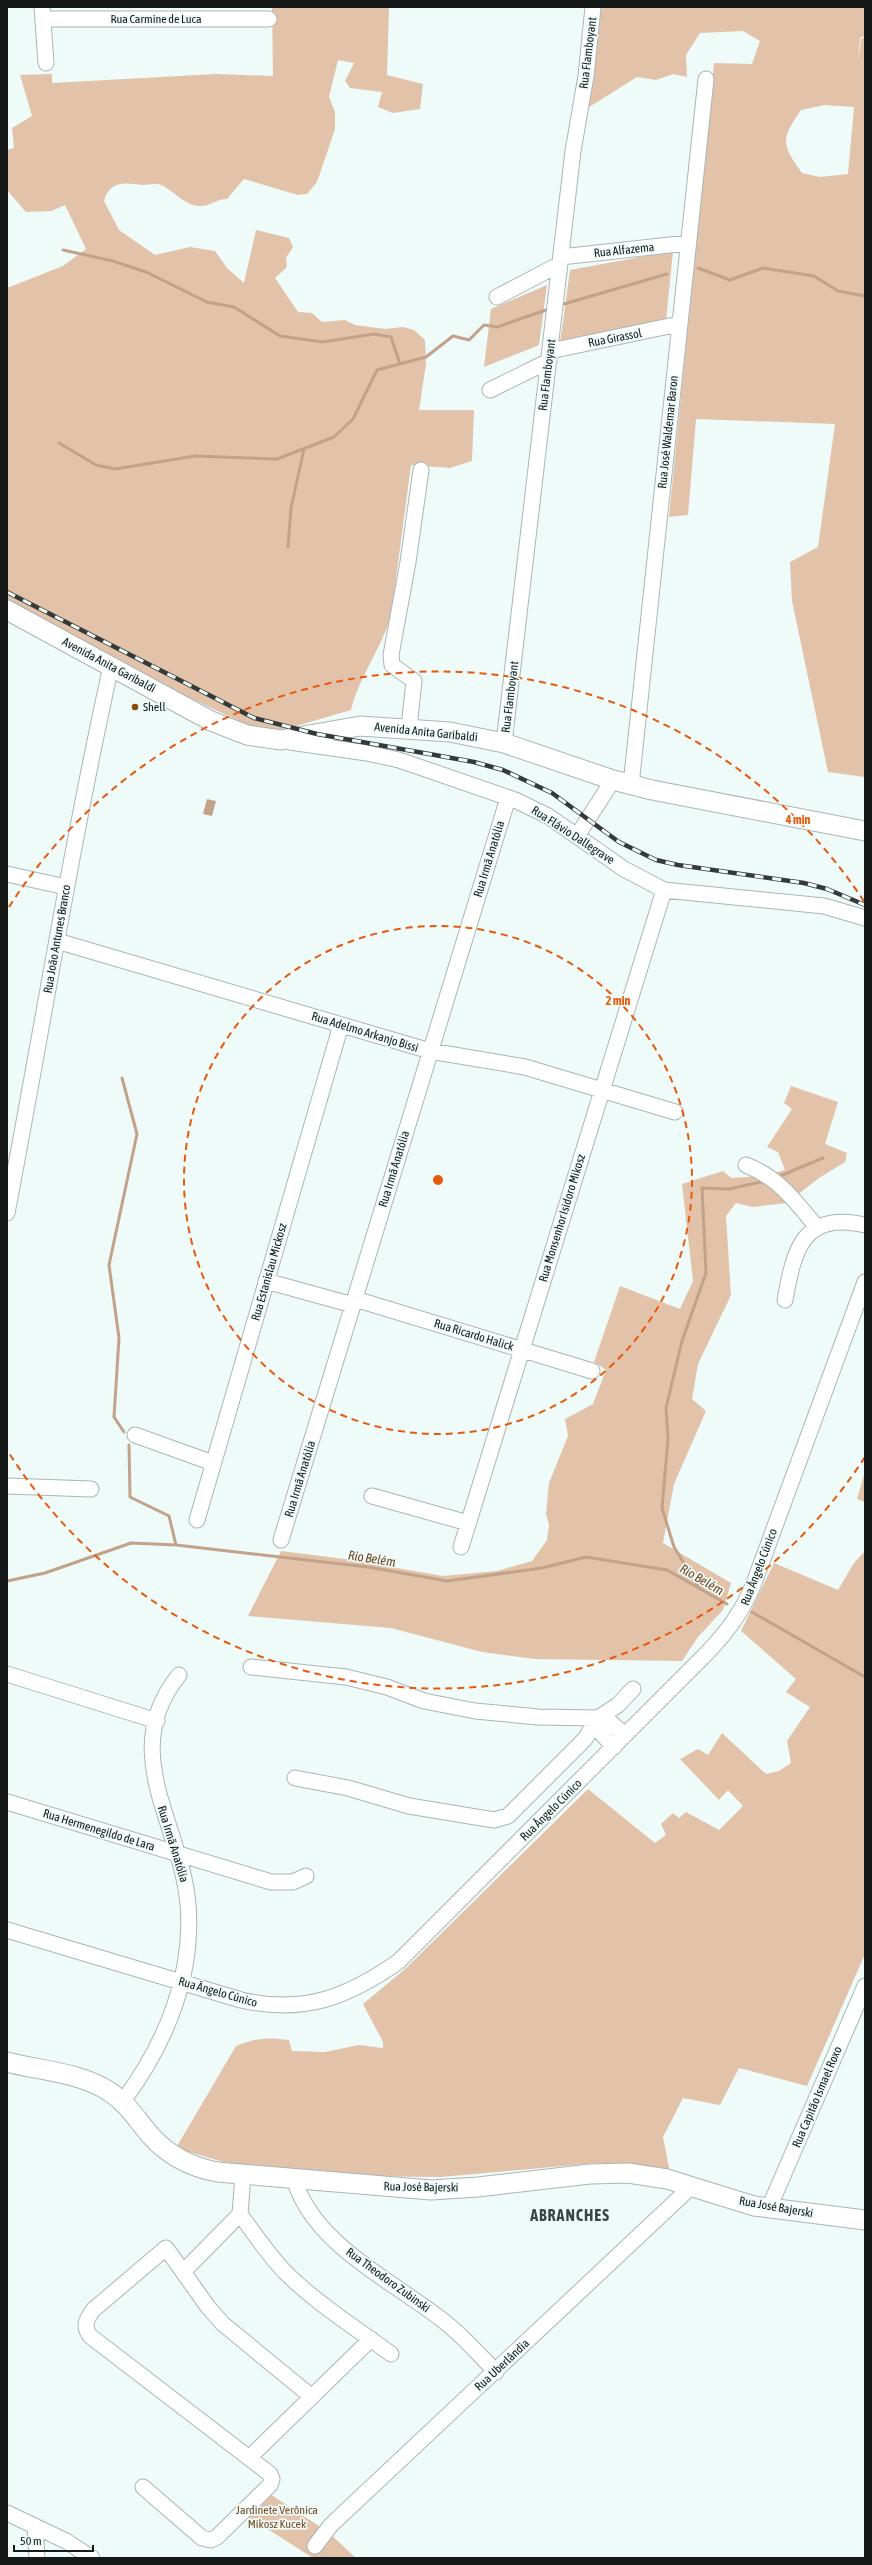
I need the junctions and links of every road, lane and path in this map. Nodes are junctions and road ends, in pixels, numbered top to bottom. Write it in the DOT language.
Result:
graph roads {
  1 [pos="593,7"];
  2 [pos="42,13"];
  3 [pos="270,19"];
  4 [pos="46,63"];
  5 [pos="706,78"];
  6 [pos="688,243"];
  7 [pos="560,260"];
  8 [pos="497,297"];
  9 [pos="679,324"];
  10 [pos="549,356"];
  11 [pos="490,390"];
  12 [pos="421,470"];
  13 [pos="7,610"];
  14 [pos="110,666"];
  15 [pos="409,728"];
  16 [pos="281,740"];
  17 [pos="504,743"];
  18 [pos="622,782"];
  19 [pos="508,798"];
  20 [pos="865,831"];
  21 [pos="577,836"];
  22 [pos="7,874"];
  23 [pos="66,887"];
  24 [pos="664,890"];
  25 [pos="865,918"];
  26 [pos="57,941"];
  27 [pos="341,1025"];
  28 [pos="430,1051"];
  29 [pos="602,1090"];
  30 [pos="675,1112"];
  31 [pos="746,1165"];
  32 [pos="7,1213"];
  33 [pos="865,1225"];
  34 [pos="816,1226"];
  35 [pos="266,1281"];
  36 [pos="863,1290"];
  37 [pos="785,1300"];
  38 [pos="354,1302"];
  39 [pos="522,1350"];
  40 [pos="592,1371"];
  41 [pos="135,1435"];
  42 [pos="213,1463"];
  43 [pos="7,1486"];
  44 [pos="91,1489"];
  45 [pos="372,1496"];
  46 [pos="197,1520"];
  47 [pos="468,1523"];
  48 [pos="281,1540"];
  49 [pos="461,1547"];
  50 [pos="251,1667"];
  51 [pos="7,1674"];
  52 [pos="180,1675"];
  53 [pos="633,1689"];
  54 [pos="598,1718"];
  55 [pos="157,1722"];
  56 [pos="625,1735"];
  57 [pos="614,1747"];
  58 [pos="295,1778"];
  59 [pos="7,1802"];
  60 [pos="178,1854"];
  61 [pos="306,1876"];
  62 [pos="7,1930"];
  63 [pos="181,1982"];
  64 [pos="865,1986"];
  65 [pos="7,2062"];
  66 [pos="123,2101"];
  67 [pos="244,2175"];
  68 [pos="294,2179"];
  69 [pos="692,2186"];
  70 [pos="240,2208"];
  71 [pos="769,2208"];
  72 [pos="865,2220"];
  73 [pos="183,2272"];
  74 [pos="371,2339"];
  75 [pos="391,2354"];
  76 [pos="496,2372"];
  77 [pos="312,2397"];
  78 [pos="249,2458"];
  79 [pos="143,2487"];
  80 [pos="7,2513"];
  81 [pos="35,2526"];
  82 [pos="315,2546"];
  83 [pos="37,2558"];
  84 [pos="92,2558"];
  1 -- 7 [label="street, Rua Flamboyant"];
  2 -- 3 [label="street, Rua Carmine de Luca"];
  2 -- 4 [label="street"];
  5 -- 6 [label="street, Rua José Waldemar Baron"];
  6 -- 7 [label="street, Rua Alfazema"];
  6 -- 9 [label="street, Rua José Waldemar Baron"];
  7 -- 8 [label="street, Rua Alfazema"];
  7 -- 10 [label="street, Rua Flamboyant"];
  9 -- 10 [label="street, Rua Girassol"];
  9 -- 18 [label="street, Rua José Waldemar Baron"];
  10 -- 11 [label="street, Rua Girassol"];
  10 -- 17 [label="street, Rua Flamboyant"];
  12 -- 15 [label="street"];
  13 -- 14 [label="main road, Avenida Anita Garibaldi"];
  14 -- 16 [label="main road, Avenida Anita Garibaldi"];
  14 -- 23 [label="street, Rua João Antunes Branco"];
  15 -- 16 [label="main road, Avenida Anita Garibaldi"];
  15 -- 17 [label="main road, Avenida Anita Garibaldi"];
  16 -- 19 [label="street, Rua Flávio Dallegrave"];
  17 -- 18 [label="main road, Avenida Anita Garibaldi"];
  18 -- 20 [label="main road, Avenida Anita Garibaldi"];
  18 -- 21 [label="street"];
  19 -- 21 [label="street, Rua Flávio Dallegrave"];
  19 -- 28 [label="street, Rua Irmã Anatólia"];
  21 -- 24 [label="street, Rua Flávio Dallegrave"];
  22 -- 23 [label="street"];
  23 -- 26 [label="street, Rua João Antunes Branco"];
  24 -- 25 [label="street, Rua Flávio Dallegrave"];
  24 -- 29 [label="street, Rua Monsenhor Isidoro Mikosz"];
  26 -- 27 [label="street, Rua Adelmo Arkanjo Bissi"];
  26 -- 32 [label="street, Rua João Antunes Branco"];
  27 -- 28 [label="street, Rua Adelmo Arkanjo Bissi"];
  27 -- 35 [label="street, Rua Estanislau Mickosz"];
  28 -- 29 [label="street, Rua Adelmo Arkanjo Bissi"];
  28 -- 38 [label="street, Rua Irmã Anatólia"];
  29 -- 30 [label="street, Rua Adelmo Arkanjo Bissi"];
  29 -- 39 [label="street, Rua Monsenhor Isidoro Mikosz"];
  31 -- 34 [label="street"];
  33 -- 34 [label="street"];
  34 -- 37 [label="street"];
  35 -- 38 [label="street, Rua Ricardo Halick"];
  35 -- 42 [label="street, Rua Estanislau Mickosz"];
  36 -- 56 [label="street, Rua Ângelo Cúnico"];
  38 -- 39 [label="street, Rua Ricardo Halick"];
  38 -- 48 [label="street, Rua Irmã Anatólia"];
  39 -- 40 [label="street, Rua Ricardo Halick"];
  39 -- 47 [label="street, Rua Monsenhor Isidoro Mikosz"];
  41 -- 42 [label="street"];
  42 -- 46 [label="street, Rua Estanislau Mickosz"];
  43 -- 44 [label="street"];
  45 -- 47 [label="street"];
  47 -- 49 [label="street, Rua Monsenhor Isidoro Mikosz"];
  50 -- 54 [label="street"];
  51 -- 55 [label="street"];
  52 -- 55 [label="street, Rua Irmã Anatólia"];
  53 -- 54 [label="street"];
  54 -- 56 [label="street"];
  54 -- 57 [label="street"];
  54 -- 58 [label="street"];
  55 -- 60 [label="street, Rua Irmã Anatólia"];
  56 -- 57 [label="street, Rua Ângelo Cúnico"];
  57 -- 63 [label="street, Rua Ângelo Cúnico"];
  59 -- 60 [label="street, Rua Hermenegildo de Lara"];
  60 -- 61 [label="street, Rua Hermenegildo de Lara"];
  60 -- 63 [label="street, Rua Irmã Anatólia"];
  62 -- 63 [label="street, Rua Ângelo Cúnico"];
  63 -- 66 [label="street, Rua Irmã Anatólia"];
  64 -- 71 [label="street, Rua Capitão Ismael Roxo"];
  65 -- 66 [label="main road, Rua José Bajerski"];
  66 -- 67 [label="main road, Rua José Bajerski"];
  67 -- 68 [label="main road, Rua José Bajerski"];
  67 -- 70 [label="street"];
  68 -- 69 [label="main road, Rua José Bajerski"];
  68 -- 76 [label="street, Rua Theodoro Zubinski"];
  69 -- 71 [label="main road, Rua José Bajerski"];
  69 -- 76 [label="street, Rua Uberlândia"];
  70 -- 73 [label="street"];
  70 -- 74 [label="street"];
  71 -- 72 [label="main road, Rua José Bajerski"];
  73 -- 77 [label="street"];
  73 -- 78 [label="street"];
  74 -- 75 [label="street"];
  74 -- 77 [label="street"];
  76 -- 82 [label="street, Rua Uberlândia"];
  77 -- 78 [label="street"];
  78 -- 79 [label="street"];
  80 -- 81 [label="street"];
  81 -- 83 [label="street"];
  81 -- 84 [label="street"];
}
